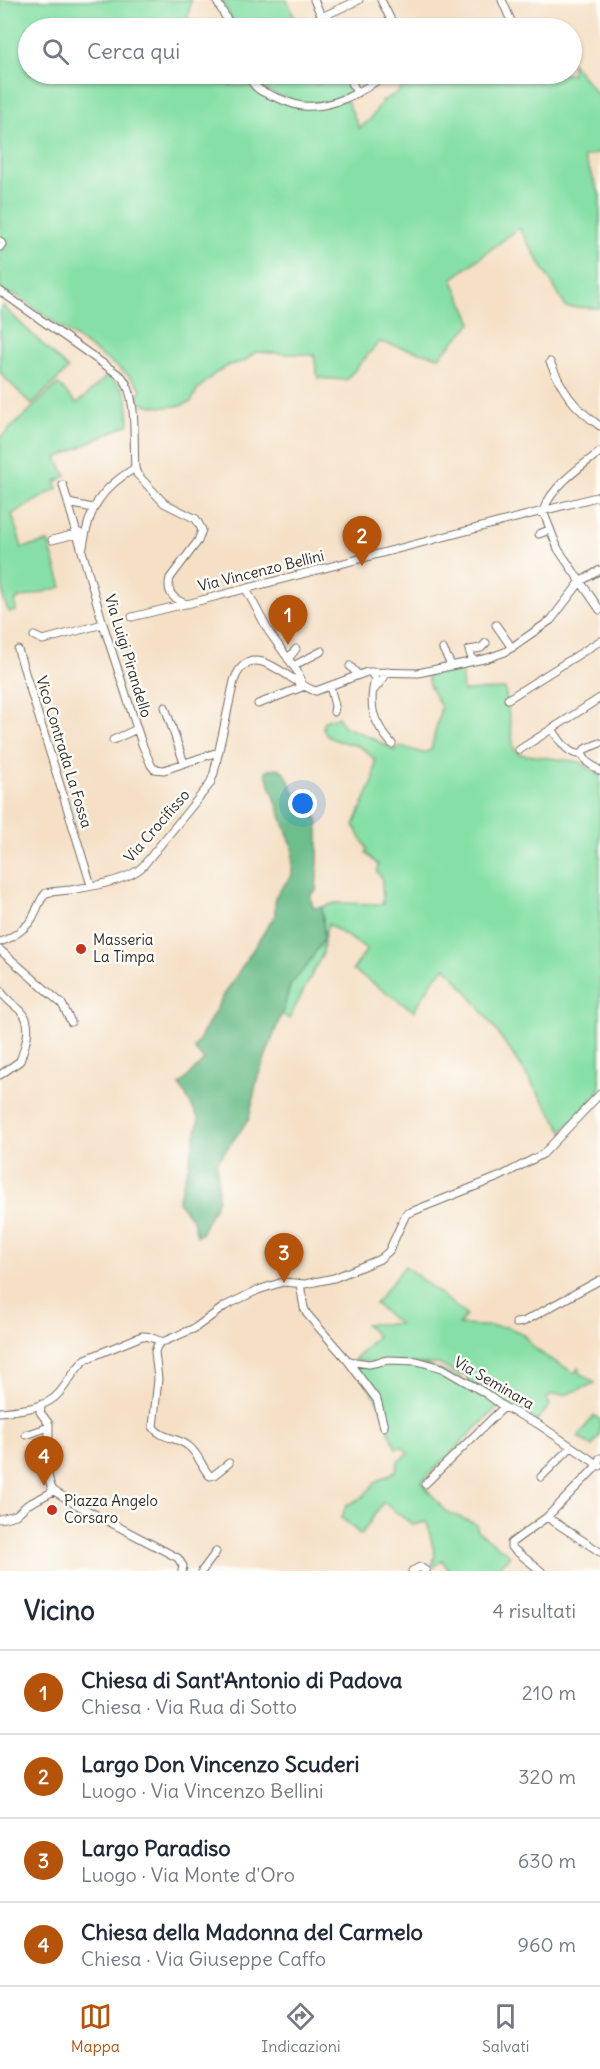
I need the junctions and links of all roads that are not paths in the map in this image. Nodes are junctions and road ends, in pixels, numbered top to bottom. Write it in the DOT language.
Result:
graph roads {
  1 [pos="216,0"];
  2 [pos="314,0"];
  3 [pos="359,0"];
  4 [pos="381,0"];
  5 [pos="502,0"];
  6 [pos="322,17"];
  7 [pos="226,18"];
  8 [pos="390,18"];
  9 [pos="510,18"];
  10 [pos="253,84"];
  11 [pos="353,84"];
  12 [pos="370,84"];
  13 [pos="357,93"];
  14 [pos="0,241"];
  15 [pos="0,247"];
  16 [pos="0,291"];
  17 [pos="550,362"];
  18 [pos="600,426"];
  19 [pos="600,452"];
  20 [pos="135,468"];
  21 [pos="63,485"];
  22 [pos="600,496"];
  23 [pos="68,503"];
  24 [pos="93,508"];
  25 [pos="543,511"];
  26 [pos="549,530"];
  27 [pos="81,533"];
  28 [pos="539,534"];
  29 [pos="52,540"];
  30 [pos="600,570"];
  31 [pos="581,581"];
  32 [pos="246,589"];
  33 [pos="187,604"];
  34 [pos="600,610"];
  35 [pos="132,617"];
  36 [pos="104,624"];
  37 [pos="496,625"];
  38 [pos="34,636"];
  39 [pos="600,642"];
  40 [pos="486,643"];
  41 [pos="512,648"];
  42 [pos="296,649"];
  43 [pos="18,650"];
  44 [pos="443,650"];
  45 [pos="322,651"];
  46 [pos="288,659"];
  47 [pos="473,661"];
  48 [pos="451,665"];
  49 [pos="293,666"];
  50 [pos="350,666"];
  51 [pos="371,672"];
  52 [pos="388,672"];
  53 [pos="358,675"];
  54 [pos="304,685"];
  55 [pos="330,686"];
  56 [pos="371,694"];
  57 [pos="600,698"];
  58 [pos="508,699"];
  59 [pos="258,704"];
  60 [pos="165,707"];
  61 [pos="334,712"];
  62 [pos="137,729"];
  63 [pos="552,729"];
  64 [pos="113,740"];
  65 [pos="600,743"];
  66 [pos="392,744"];
  67 [pos="519,750"];
  68 [pos="218,752"];
  69 [pos="582,754"];
  70 [pos="184,763"];
  71 [pos="600,771"];
  72 [pos="92,885"];
  73 [pos="0,942"];
  74 [pos="0,950"];
  75 [pos="0,990"];
  76 [pos="71,1022"];
  77 [pos="0,1075"];
  78 [pos="600,1094"];
  79 [pos="600,1280"];
  80 [pos="300,1284"];
  81 [pos="516,1323"];
  82 [pos="161,1342"];
  83 [pos="348,1361"];
  84 [pos="42,1404"];
  85 [pos="504,1407"];
  86 [pos="0,1412"];
  87 [pos="49,1427"];
  88 [pos="384,1427"];
  89 [pos="26,1435"];
  90 [pos="571,1447"];
  91 [pos="599,1462"];
  92 [pos="229,1463"];
  93 [pos="541,1477"];
  94 [pos="425,1484"];
  95 [pos="54,1491"];
  96 [pos="547,1517"];
  97 [pos="0,1519"];
  98 [pos="216,1552"];
  99 [pos="600,1552"];
  100 [pos="182,1571"];
  101 [pos="202,1571"];
  102 [pos="412,1571"];
  103 [pos="426,1571"];
  104 [pos="541,1571"];
  1 -- 7 [label="street"];
  2 -- 6 [label="street"];
  3 -- 6 [label="street"];
  4 -- 8 [label="street"];
  5 -- 9 [label="street"];
  10 -- 13 [label="street"];
  11 -- 13 [label="street"];
  12 -- 13 [label="street"];
  14 -- 15 [label="street"];
  16 -- 20 [label="street"];
  17 -- 18 [label="street"];
  19 -- 25 [label="street"];
  20 -- 24 [label="street"];
  20 -- 33 [label="street, Via Vincenzo Bellini"];
  21 -- 23 [label="street"];
  22 -- 25 [label="street, Via Vincenzo Bellini"];
  23 -- 24 [label="street"];
  23 -- 27 [label="street"];
  24 -- 27 [label="street"];
  25 -- 26 [label="street"];
  25 -- 32 [label="street, Via Vincenzo Bellini"];
  26 -- 28 [label="street"];
  26 -- 31 [label="street"];
  27 -- 29 [label="street"];
  27 -- 36 [label="street, Via Luigi Pirandello"];
  30 -- 31 [label="street"];
  31 -- 34 [label="street"];
  31 -- 41 [label="street"];
  32 -- 33 [label="street, Via Vincenzo Bellini"];
  32 -- 46 [label="street"];
  33 -- 35 [label="street"];
  36 -- 38 [label="street"];
  36 -- 62 [label="street, Via Luigi Pirandello"];
  37 -- 41 [label="street"];
  39 -- 58 [label="street"];
  40 -- 47 [label="street"];
  41 -- 47 [label="street"];
  42 -- 46 [label="street"];
  43 -- 72 [label="street, Vico Contrada La Fossa"];
  44 -- 48 [label="street"];
  45 -- 49 [label="street"];
  46 -- 49 [label="street"];
  47 -- 48 [label="street"];
  48 -- 52 [label="street"];
  49 -- 54 [label="street"];
  50 -- 53 [label="street"];
  51 -- 52 [label="street"];
  51 -- 53 [label="street"];
  51 -- 56 [label="street"];
  52 -- 56 [label="street"];
  53 -- 55 [label="street"];
  54 -- 55 [label="street"];
  54 -- 59 [label="street"];
  54 -- 68 [label="street"];
  55 -- 61 [label="street"];
  56 -- 66 [label="street"];
  57 -- 63 [label="street"];
  60 -- 70 [label="street"];
  62 -- 64 [label="street"];
  62 -- 70 [label="street, Via Luigi Pirandello"];
  63 -- 67 [label="street"];
  63 -- 69 [label="street"];
  65 -- 69 [label="street"];
  68 -- 70 [label="street, Via Luigi Pirandello"];
  68 -- 72 [label="street, Via Crocifisso"];
  69 -- 71 [label="street"];
  72 -- 73 [label="street, Via Crocifisso"];
  74 -- 76 [label="street"];
  75 -- 77 [label="street"];
  78 -- 80 [label="street"];
  79 -- 81 [label="street"];
  80 -- 82 [label="street"];
  80 -- 83 [label="street"];
  82 -- 84 [label="street"];
  82 -- 92 [label="street"];
  83 -- 85 [label="street, Via Seminara"];
  83 -- 88 [label="street"];
  84 -- 86 [label="street"];
  84 -- 87 [label="street"];
  85 -- 90 [label="street, Via Seminara"];
  85 -- 94 [label="street"];
  87 -- 89 [label="street"];
  87 -- 95 [label="street"];
  90 -- 91 [label="street, Via Seminara"];
  90 -- 93 [label="street"];
  91 -- 96 [label="street"];
  95 -- 97 [label="street"];
  95 -- 100 [label="street"];
  96 -- 99 [label="street"];
  96 -- 104 [label="street"];
  98 -- 101 [label="street"];
  102 -- 103 [label="street"];
}
